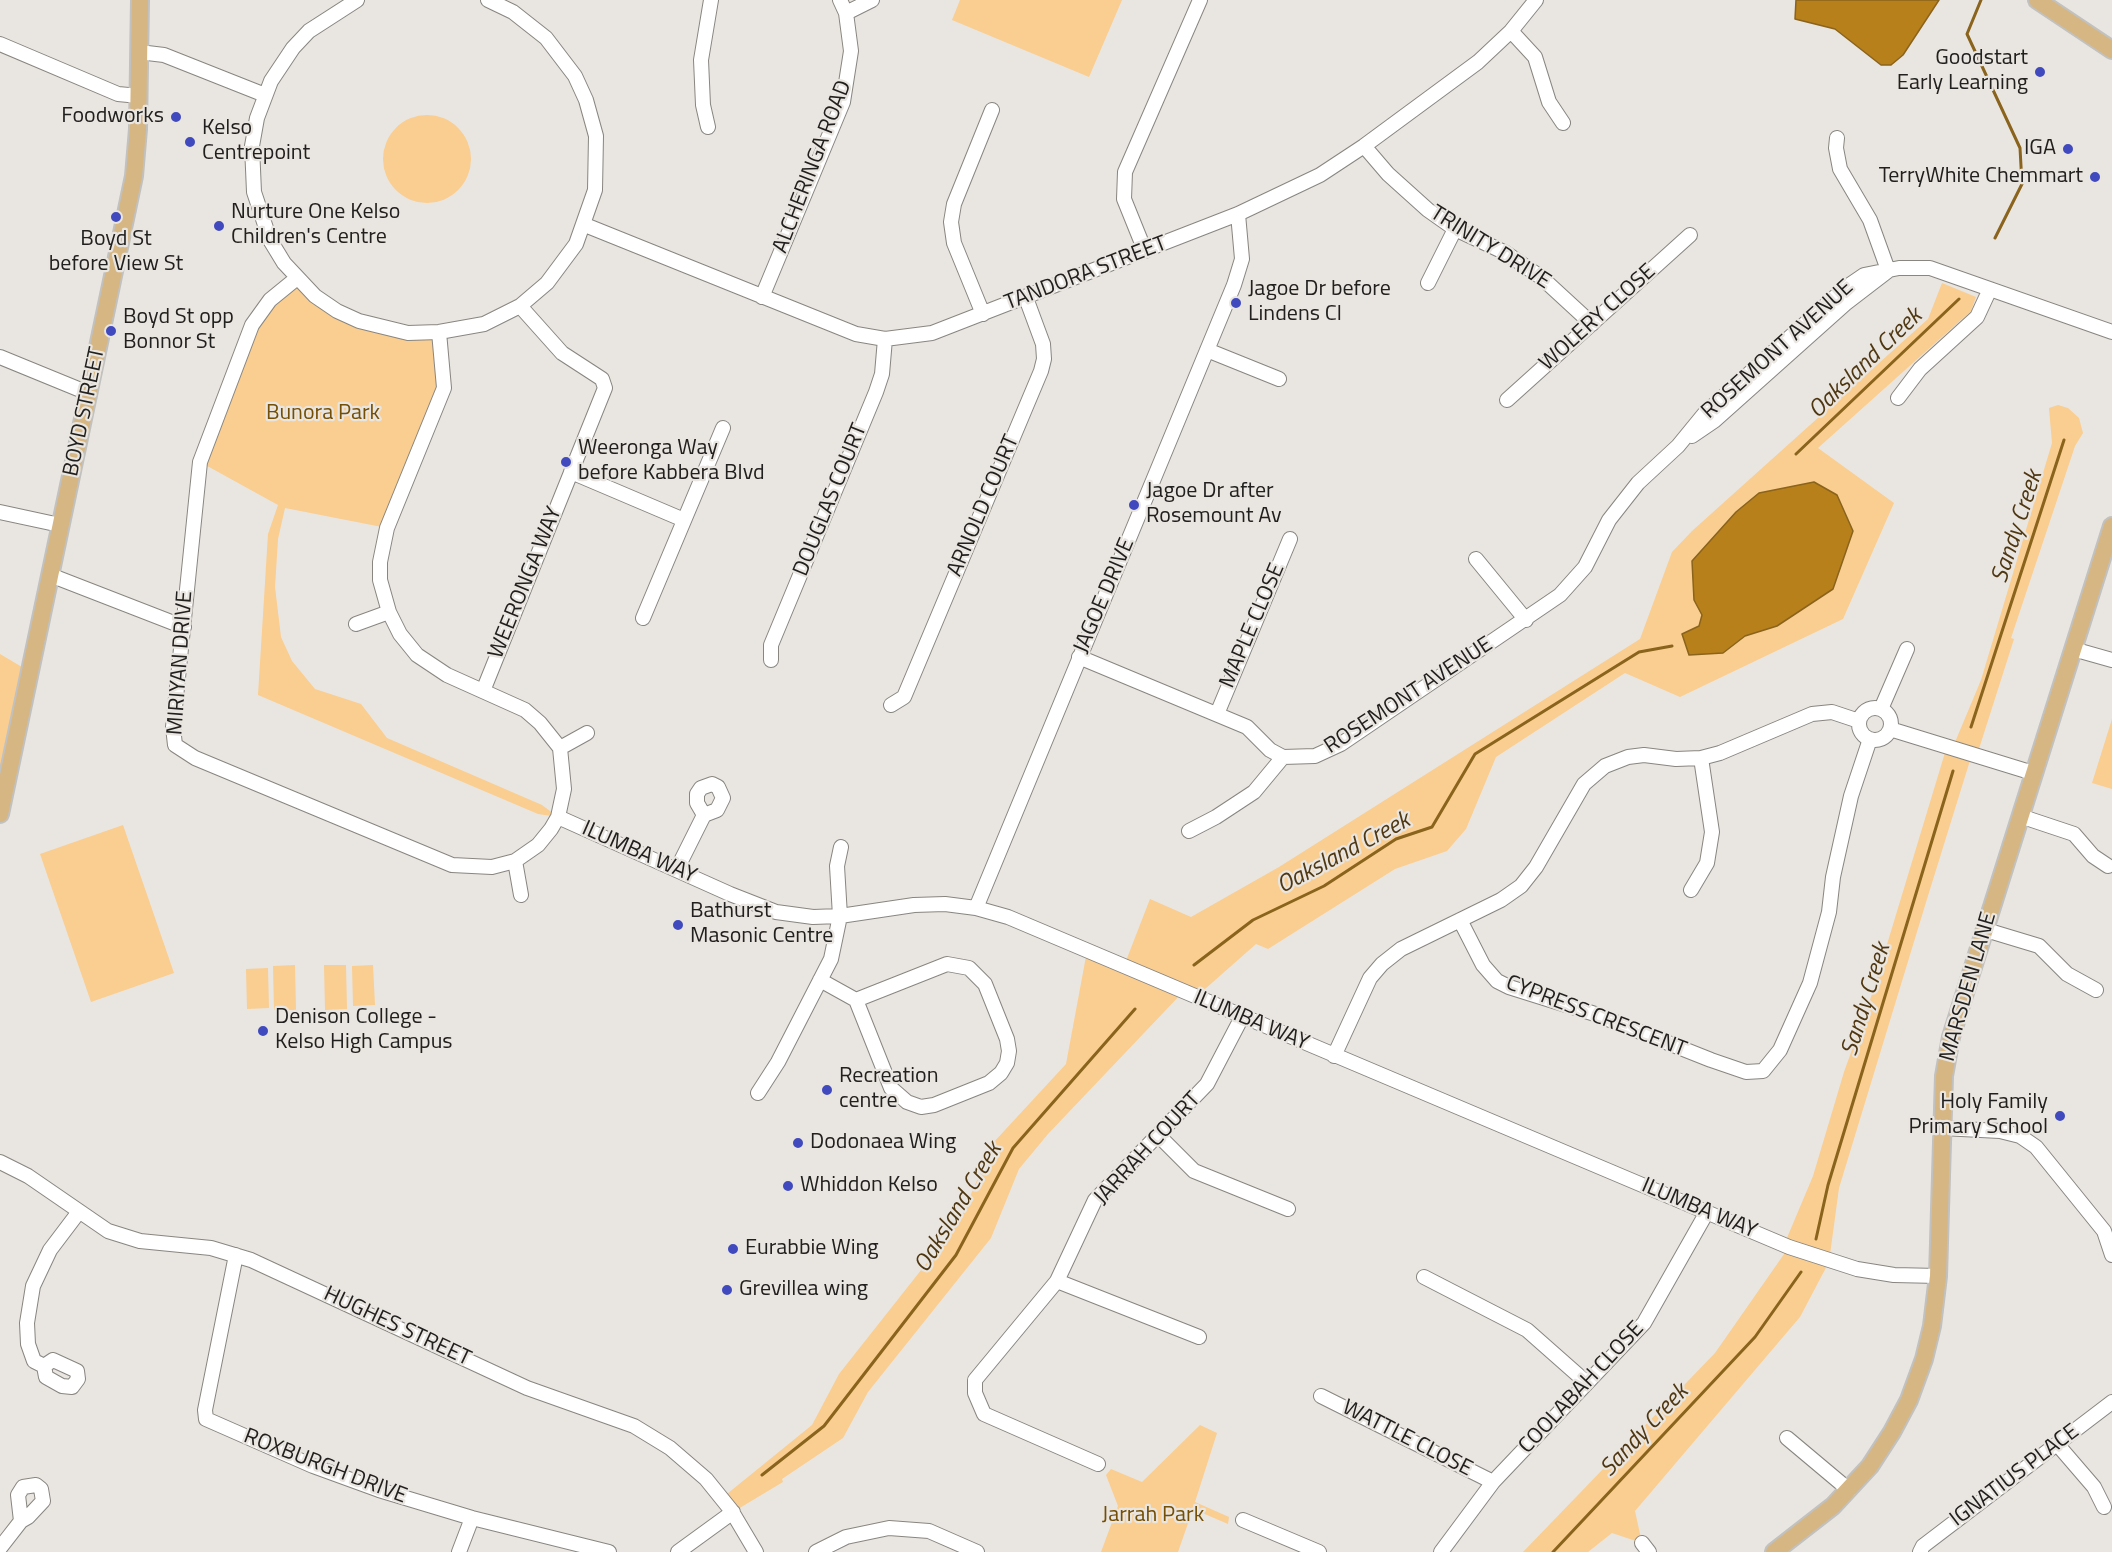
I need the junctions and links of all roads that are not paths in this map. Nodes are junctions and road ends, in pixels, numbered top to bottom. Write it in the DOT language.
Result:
graph roads {
  1 [pos="140,0"];
  2 [pos="357,0"];
  3 [pos="488,0"];
  4 [pos="711,0"];
  5 [pos="872,0"];
  6 [pos="1200,0"];
  7 [pos="1536,0"];
  8 [pos="2037,0"];
  9 [pos="843,7"];
  10 [pos="1511,31"];
  11 [pos="0,45"];
  12 [pos="2112,50"];
  13 [pos="139,52"];
  14 [pos="264,95"];
  15 [pos="139,96"];
  16 [pos="992,110"];
  17 [pos="1563,123"];
  18 [pos="708,127"];
  19 [pos="1837,138"];
  20 [pos="1365,147"];
  21 [pos="1238,214"];
  22 [pos="585,225"];
  23 [pos="1455,229"];
  24 [pos="1690,235"];
  25 [pos="1145,251"];
  26 [pos="1888,270"];
  27 [pos="297,278"];
  28 [pos="1428,283"];
  29 [pos="1990,290"];
  30 [pos="762,297"];
  31 [pos="1026,298"];
  32 [pos="520,306"];
  33 [pos="983,314"];
  34 [pos="1592,324"];
  35 [pos="439,332"];
  36 [pos="2112,332"];
  37 [pos="885,339"];
  38 [pos="1207,350"];
  39 [pos="0,357"];
  40 [pos="1279,379"];
  41 [pos="88,393"];
  42 [pos="1898,398"];
  43 [pos="1507,400"];
  44 [pos="723,428"];
  45 [pos="570,472"];
  46 [pos="0,512"];
  47 [pos="684,520"];
  48 [pos="60,525"];
  49 [pos="2112,526"];
  50 [pos="1290,538"];
  51 [pos="1476,559"];
  52 [pos="50,575"];
  53 [pos="389,612"];
  54 [pos="643,618"];
  55 [pos="1526,620"];
  56 [pos="356,624"];
  57 [pos="184,627"];
  58 [pos="1907,649"];
  59 [pos="2073,649"];
  60 [pos="1079,657"];
  61 [pos="771,660"];
  62 [pos="2112,660"];
  63 [pos="483,691"];
  64 [pos="891,705"];
  65 [pos="1881,709"];
  66 [pos="1217,714"];
  67 [pos="1859,721"];
  68 [pos="1890,729"];
  69 [pos="587,733"];
  70 [pos="1870,739"];
  71 [pos="560,748"];
  72 [pos="1283,757"];
  73 [pos="1701,758"];
  74 [pos="2033,773"];
  75 [pos="0,814"];
  76 [pos="704,815"];
  77 [pos="2020,816"];
  78 [pos="558,817"];
  79 [pos="1189,831"];
  80 [pos="841,847"];
  81 [pos="514,861"];
  82 [pos="2108,866"];
  83 [pos="677,869"];
  84 [pos="1691,890"];
  85 [pos="521,895"];
  86 [pos="976,908"];
  87 [pos="840,916"];
  88 [pos="1460,920"];
  89 [pos="1986,930"];
  90 [pos="820,980"];
  91 [pos="2096,990"];
  92 [pos="856,1000"];
  93 [pos="1242,1017"];
  94 [pos="1334,1056"];
  95 [pos="758,1094"];
  96 [pos="1942,1128"];
  97 [pos="1159,1136"];
  98 [pos="0,1162"];
  99 [pos="1288,1209"];
  100 [pos="1707,1212"];
  101 [pos="78,1213"];
  102 [pos="236,1255"];
  103 [pos="2112,1255"];
  104 [pos="1938,1276"];
  105 [pos="1424,1277"];
  106 [pos="1057,1281"];
  107 [pos="1199,1337"];
  108 [pos="44,1366"];
  109 [pos="1587,1383"];
  110 [pos="1321,1396"];
  111 [pos="2112,1402"];
  112 [pos="1787,1438"];
  113 [pos="2057,1444"];
  114 [pos="1098,1464"];
  115 [pos="1493,1482"];
  116 [pos="1849,1490"];
  117 [pos="2104,1507"];
  118 [pos="733,1512"];
  119 [pos="472,1518"];
  120 [pos="1243,1520"];
  121 [pos="21,1521"];
  122 [pos="0,1548"];
  123 [pos="459,1552"];
  124 [pos="609,1552"];
  125 [pos="678,1552"];
  126 [pos="756,1552"];
  127 [pos="816,1552"];
  128 [pos="976,1552"];
  129 [pos="1319,1552"];
  130 [pos="1441,1552"];
  131 [pos="1774,1552"];
  132 [pos="1920,1552"];
  1 -- 13 [label="main road, BOYD STREET"];
  2 -- 14 [label="street"];
  3 -- 22 [label="street"];
  4 -- 18 [label="street"];
  5 -- 9 [label="street"];
  6 -- 25 [label="street"];
  7 -- 10 [label="street, TANDORA STREET"];
  8 -- 12 [label="main road"];
  9 -- 30 [label="street, ALCHERINGA ROAD"];
  10 -- 17 [label="street"];
  10 -- 20 [label="street, TANDORA STREET"];
  11 -- 15 [label="street"];
  13 -- 14 [label="street"];
  13 -- 15 [label="main road, BOYD STREET"];
  14 -- 27 [label="street"];
  15 -- 41 [label="main road, BOYD STREET"];
  16 -- 33 [label="street"];
  19 -- 26 [label="street"];
  20 -- 21 [label="street, TANDORA STREET"];
  20 -- 23 [label="street, TRINITY DRIVE"];
  21 -- 25 [label="street, TANDORA STREET"];
  21 -- 38 [label="street, JAGOE DRIVE"];
  22 -- 30 [label="street, TANDORA STREET"];
  22 -- 32 [label="street"];
  23 -- 28 [label="street"];
  23 -- 34 [label="street, TRINITY DRIVE"];
  24 -- 34 [label="street, WOLERY CLOSE"];
  25 -- 31 [label="street, TANDORA STREET"];
  26 -- 29 [label="street"];
  26 -- 55 [label="street, ROSEMONT AVENUE"];
  27 -- 35 [label="street"];
  27 -- 57 [label="street, MIRIYAN DRIVE"];
  29 -- 36 [label="street"];
  29 -- 42 [label="street"];
  30 -- 37 [label="street, TANDORA STREET"];
  31 -- 33 [label="street, TANDORA STREET"];
  31 -- 64 [label="street, ARNOLD COURT"];
  32 -- 35 [label="street"];
  32 -- 45 [label="street, WEERONGA WAY"];
  33 -- 37 [label="street, TANDORA STREET"];
  34 -- 43 [label="street, WOLERY CLOSE"];
  35 -- 53 [label="street"];
  37 -- 61 [label="street, DOUGLAS COURT"];
  38 -- 40 [label="street"];
  38 -- 60 [label="street, JAGOE DRIVE"];
  39 -- 41 [label="street"];
  41 -- 48 [label="main road, BOYD STREET"];
  44 -- 47 [label="street"];
  45 -- 47 [label="street"];
  45 -- 63 [label="street, WEERONGA WAY"];
  46 -- 48 [label="street"];
  47 -- 54 [label="street"];
  48 -- 52 [label="main road, BOYD STREET"];
  49 -- 59 [label="main road, MARSDEN LANE"];
  50 -- 66 [label="street, MAPLE CLOSE"];
  51 -- 55 [label="street"];
  52 -- 57 [label="street"];
  52 -- 75 [label="main road, BOYD STREET"];
  53 -- 56 [label="street"];
  53 -- 63 [label="street"];
  55 -- 72 [label="street, ROSEMONT AVENUE"];
  57 -- 81 [label="street, MIRIYAN DRIVE"];
  58 -- 65 [label="street"];
  59 -- 62 [label="street"];
  59 -- 74 [label="main road, MARSDEN LANE"];
  60 -- 66 [label="street"];
  60 -- 86 [label="street, JAGOE DRIVE"];
  63 -- 71 [label="street"];
  65 -- 67 [label="street"];
  65 -- 68 [label="street"];
  66 -- 72 [label="street"];
  67 -- 70 [label="street"];
  67 -- 73 [label="street"];
  68 -- 70 [label="street"];
  68 -- 74 [label="street"];
  69 -- 71 [label="street"];
  70 -- 88 [label="street, CYPRESS CRESCENT"];
  71 -- 78 [label="street, MIRIYAN DRIVE"];
  72 -- 79 [label="street"];
  73 -- 84 [label="street"];
  73 -- 88 [label="street"];
  74 -- 77 [label="main road, MARSDEN LANE"];
  76 -- 83 [label="street"];
  77 -- 82 [label="street"];
  77 -- 89 [label="main road, MARSDEN LANE"];
  78 -- 81 [label="street, MIRIYAN DRIVE"];
  78 -- 83 [label="street, ILUMBA WAY"];
  80 -- 87 [label="street"];
  81 -- 85 [label="street"];
  83 -- 87 [label="street, ILUMBA WAY"];
  86 -- 87 [label="street, ILUMBA WAY"];
  86 -- 93 [label="street, ILUMBA WAY"];
  87 -- 90 [label="street"];
  88 -- 94 [label="street"];
  89 -- 91 [label="street"];
  89 -- 96 [label="main road, MARSDEN LANE"];
  90 -- 92 [label="street"];
  90 -- 95 [label="street"];
  92 -- 92 [label="street"];
  93 -- 94 [label="street, ILUMBA WAY"];
  93 -- 97 [label="street, JARRAH COURT"];
  94 -- 100 [label="street, ILUMBA WAY"];
  96 -- 103 [label="street"];
  96 -- 104 [label="main road, MARSDEN LANE"];
  97 -- 99 [label="street"];
  97 -- 106 [label="street, JARRAH COURT"];
  98 -- 101 [label="street, HUGHES STREET"];
  100 -- 104 [label="street, ILUMBA WAY"];
  100 -- 109 [label="street, COOLABAH CLOSE"];
  101 -- 102 [label="street, HUGHES STREET"];
  101 -- 108 [label="street"];
  102 -- 118 [label="street, HUGHES STREET"];
  102 -- 119 [label="street, ROXBURGH DRIVE"];
  104 -- 116 [label="main road, MARSDEN LANE"];
  105 -- 109 [label="street"];
  106 -- 107 [label="street"];
  106 -- 114 [label="street, JARRAH COURT"];
  109 -- 115 [label="street, COOLABAH CLOSE"];
  110 -- 115 [label="street, WATTLE CLOSE"];
  111 -- 113 [label="street, IGNATIUS PLACE"];
  112 -- 116 [label="street"];
  113 -- 117 [label="street"];
  113 -- 132 [label="street, IGNATIUS PLACE"];
  115 -- 130 [label="street, COOLABAH CLOSE"];
  116 -- 131 [label="main road, MARSDEN LANE"];
  118 -- 125 [label="street"];
  118 -- 126 [label="street, HUGHES STREET"];
  119 -- 123 [label="street"];
  119 -- 124 [label="street, ROXBURGH DRIVE"];
  120 -- 129 [label="street"];
  121 -- 122 [label="street"];
  127 -- 128 [label="street"];
}
